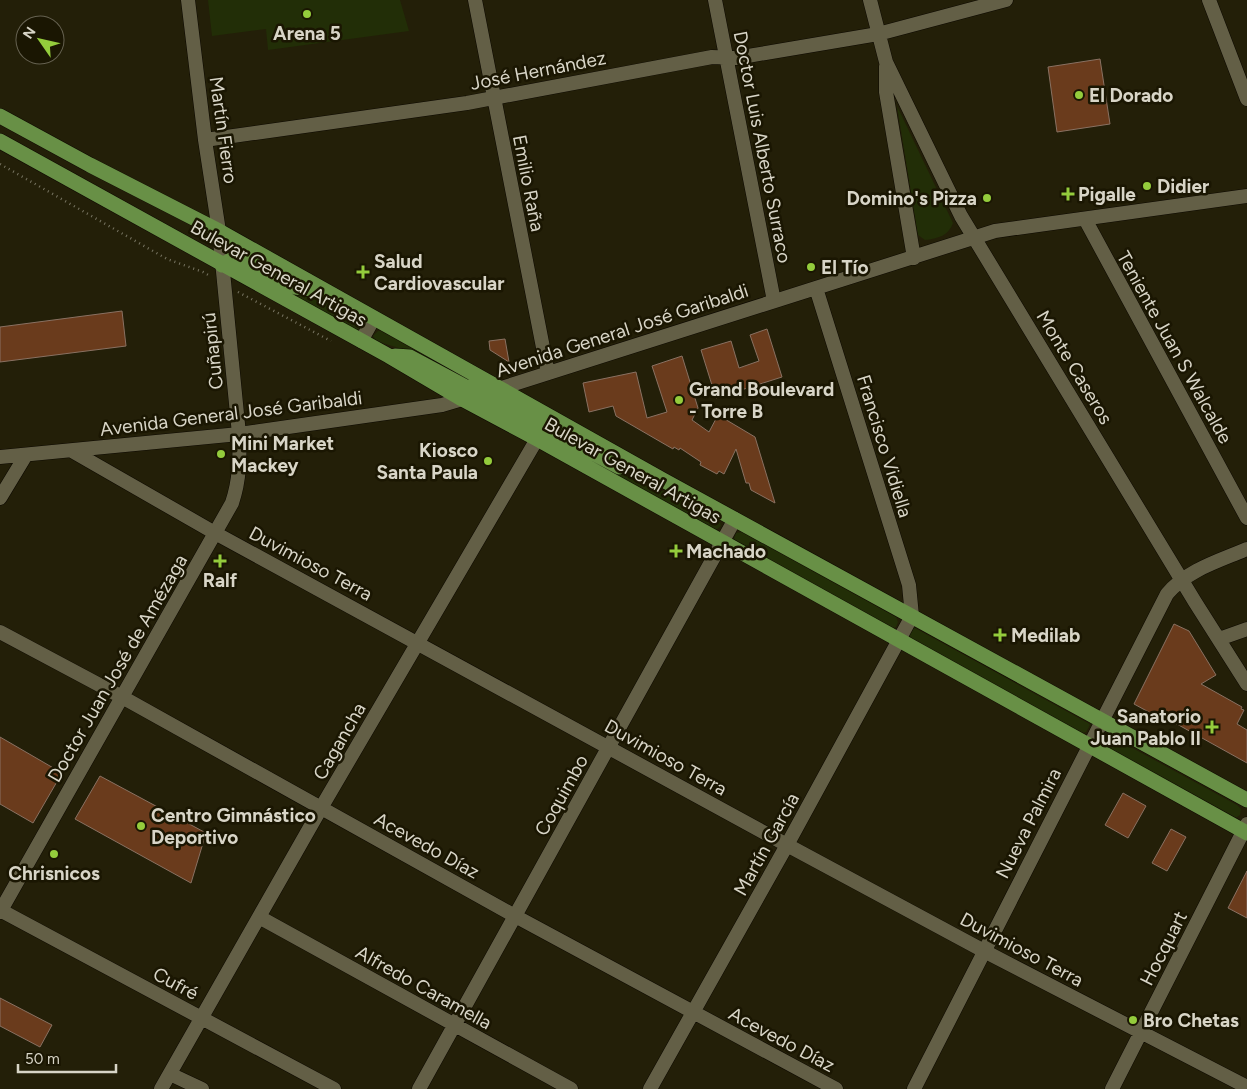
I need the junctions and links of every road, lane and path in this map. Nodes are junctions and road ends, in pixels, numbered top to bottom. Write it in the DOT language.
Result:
graph roads {
  1 [pos="188,0"];
  2 [pos="475,0"];
  3 [pos="715,0"];
  4 [pos="870,0"];
  5 [pos="1006,0"];
  6 [pos="1209,0"];
  7 [pos="878,34"];
  8 [pos="726,58"];
  9 [pos="886,62"];
  10 [pos="493,98"];
  11 [pos="1247,99"];
  12 [pos="0,116"];
  13 [pos="205,140"];
  14 [pos="0,141"];
  15 [pos="1247,196"];
  16 [pos="1085,220"];
  17 [pos="219,231"];
  18 [pos="974,238"];
  19 [pos="914,258"];
  20 [pos="222,265"];
  21 [pos="816,288"];
  22 [pos="327,291"];
  23 [pos="774,301"];
  24 [pos="374,318"];
  25 [pos="361,341"];
  26 [pos="388,356"];
  27 [pos="548,373"];
  28 [pos="499,389"];
  29 [pos="462,400"];
  30 [pos="239,434"];
  31 [pos="537,439"];
  32 [pos="72,451"];
  33 [pos="26,455"];
  34 [pos="0,457"];
  35 [pos="663,480"];
  36 [pos="0,498"];
  37 [pos="1247,518"];
  38 [pos="734,519"];
  39 [pos="215,533"];
  40 [pos="722,542"];
  41 [pos="1247,549"];
  42 [pos="1182,580"];
  43 [pos="912,616"];
  44 [pos="1247,629"];
  45 [pos="0,632"];
  46 [pos="1219,639"];
  47 [pos="898,640"];
  48 [pos="417,642"];
  49 [pos="1247,684"];
  50 [pos="122,697"];
  51 [pos="1102,720"];
  52 [pos="1089,746"];
  53 [pos="609,748"];
  54 [pos="1247,800"];
  55 [pos="322,808"];
  56 [pos="1246,829"];
  57 [pos="787,845"];
  58 [pos="0,911"];
  59 [pos="516,916"];
  60 [pos="259,917"];
  61 [pos="984,951"];
  62 [pos="694,1012"];
  63 [pos="201,1018"];
  64 [pos="455,1026"];
  65 [pos="1142,1033"];
  66 [pos="170,1074"];
  67 [pos="1247,1087"];
  68 [pos="161,1089"];
  69 [pos="202,1089"];
  70 [pos="334,1089"];
  71 [pos="419,1089"];
  72 [pos="571,1089"];
  73 [pos="650,1089"];
  74 [pos="836,1089"];
  75 [pos="914,1089"];
  76 [pos="1112,1089"];
  1 -- 13 [label="street, Martín Fierro"];
  2 -- 10 [label="street, Emilio Raña"];
  3 -- 8 [label="street, Doctor Luis Alberto Surraco"];
  4 -- 7 [label="street, Monte Caseros"];
  5 -- 7 [label="street, José Hernández"];
  6 -- 11 [label="street"];
  7 -- 8 [label="street, José Hernández"];
  7 -- 9 [label="street, Monte Caseros"];
  8 -- 10 [label="street, José Hernández"];
  8 -- 23 [label="street, Doctor Luis Alberto Surraco"];
  9 -- 18 [label="street, Monte Caseros"];
  9 -- 19 [label="street, Monte Caseros"];
  10 -- 13 [label="street, José Hernández"];
  10 -- 27 [label="street, Emilio Raña"];
  12 -- 17 [label="main road, Bulevar General Artigas"];
  13 -- 17 [label="street, Martín Fierro"];
  14 -- 20 [label="main road, Bulevar General Artigas"];
  15 -- 16 [label="street, Avenida General José Garibaldi"];
  16 -- 18 [label="street, Avenida General José Garibaldi"];
  16 -- 37 [label="street, Teniente Juan S Walcalde"];
  17 -- 20 [label="street, Martín Fierro"];
  17 -- 22 [label="main road, Bulevar General Artigas"];
  18 -- 19 [label="street, Avenida General José Garibaldi"];
  18 -- 42 [label="street, Monte Caseros"];
  19 -- 21 [label="street, Avenida General José Garibaldi"];
  20 -- 22 [label="main road"];
  20 -- 25 [label="main road, Bulevar General Artigas"];
  20 -- 30 [label="street, Cuñapirú"];
  21 -- 23 [label="street, Avenida General José Garibaldi"];
  21 -- 43 [label="street, Francisco Vidiella"];
  22 -- 24 [label="main road, Bulevar General Artigas"];
  23 -- 27 [label="street, Avenida General José Garibaldi"];
  24 -- 25 [label="street"];
  24 -- 28 [label="main road, Bulevar General Artigas"];
  25 -- 26 [label="main road, Bulevar General Artigas"];
  26 -- 28 [label="main road"];
  26 -- 29 [label="main road, Bulevar General Artigas"];
  27 -- 28 [label="street, Avenida General José Garibaldi"];
  28 -- 29 [label="street, Avenida General José Garibaldi"];
  28 -- 35 [label="main road, Bulevar General Artigas"];
  29 -- 30 [label="street, Avenida General José Garibaldi"];
  29 -- 31 [label="main road, Bulevar General Artigas"];
  29 -- 35 [label="main road"];
  30 -- 32 [label="street, Avenida General José Garibaldi"];
  30 -- 39 [label="street, Doctor Juan José de Amézaga"];
  31 -- 40 [label="main road, Bulevar General Artigas"];
  31 -- 48 [label="street, Cagancha"];
  32 -- 33 [label="street, Avenida General José Garibaldi"];
  32 -- 39 [label="street, Duvimioso Terra"];
  33 -- 34 [label="street, Avenida General José Garibaldi"];
  33 -- 36 [label="street"];
  35 -- 38 [label="main road, Bulevar General Artigas"];
  38 -- 40 [label="street, Coquimbo"];
  38 -- 43 [label="main road, Bulevar General Artigas"];
  39 -- 48 [label="street, Duvimioso Terra"];
  39 -- 50 [label="street, Doctor Juan José de Amézaga"];
  40 -- 47 [label="main road, Bulevar General Artigas"];
  40 -- 53 [label="street, Coquimbo"];
  41 -- 42 [label="street, Nueva Palmira"];
  42 -- 46 [label="street, Monte Caseros"];
  42 -- 51 [label="street, Nueva Palmira"];
  43 -- 47 [label="street, Martín García"];
  43 -- 51 [label="main road, Bulevar General Artigas"];
  44 -- 46 [label="street"];
  45 -- 50 [label="street, Acevedo Díaz"];
  46 -- 49 [label="street, Monte Caseros"];
  47 -- 52 [label="main road, Bulevar General Artigas"];
  47 -- 57 [label="street, Martín García"];
  48 -- 53 [label="street, Duvimioso Terra"];
  48 -- 55 [label="street, Cagancha"];
  50 -- 55 [label="street, Acevedo Díaz"];
  50 -- 58 [label="street, Doctor Juan José de Amézaga"];
  51 -- 52 [label="street, Nueva Palmira"];
  51 -- 54 [label="main road, Bulevar General Artigas"];
  52 -- 56 [label="main road, Bulevar General Artigas"];
  52 -- 61 [label="street, Nueva Palmira"];
  53 -- 57 [label="street, Duvimioso Terra"];
  53 -- 59 [label="street, Coquimbo"];
  55 -- 59 [label="street, Acevedo Díaz"];
  55 -- 60 [label="street, Cagancha"];
  56 -- 65 [label="street, Hocquart"];
  57 -- 61 [label="street, Duvimioso Terra"];
  57 -- 62 [label="street, Martín García"];
  58 -- 63 [label="street, Cufré"];
  59 -- 62 [label="street, Acevedo Díaz"];
  59 -- 64 [label="street, Coquimbo"];
  60 -- 63 [label="street, Cagancha"];
  60 -- 64 [label="street, Alfredo Caramella"];
  61 -- 65 [label="street, Duvimioso Terra"];
  61 -- 75 [label="street, Nueva Palmira"];
  62 -- 73 [label="street, Martín García"];
  62 -- 74 [label="street, Acevedo Díaz"];
  63 -- 66 [label="street, Cagancha"];
  63 -- 70 [label="street, Cufré"];
  64 -- 71 [label="street, Coquimbo"];
  64 -- 72 [label="street, Alfredo Caramella"];
  65 -- 67 [label="street, Duvimioso Terra"];
  65 -- 76 [label="street, Hocquart"];
  66 -- 68 [label="street, Cagancha"];
  66 -- 69 [label="street"];
}
